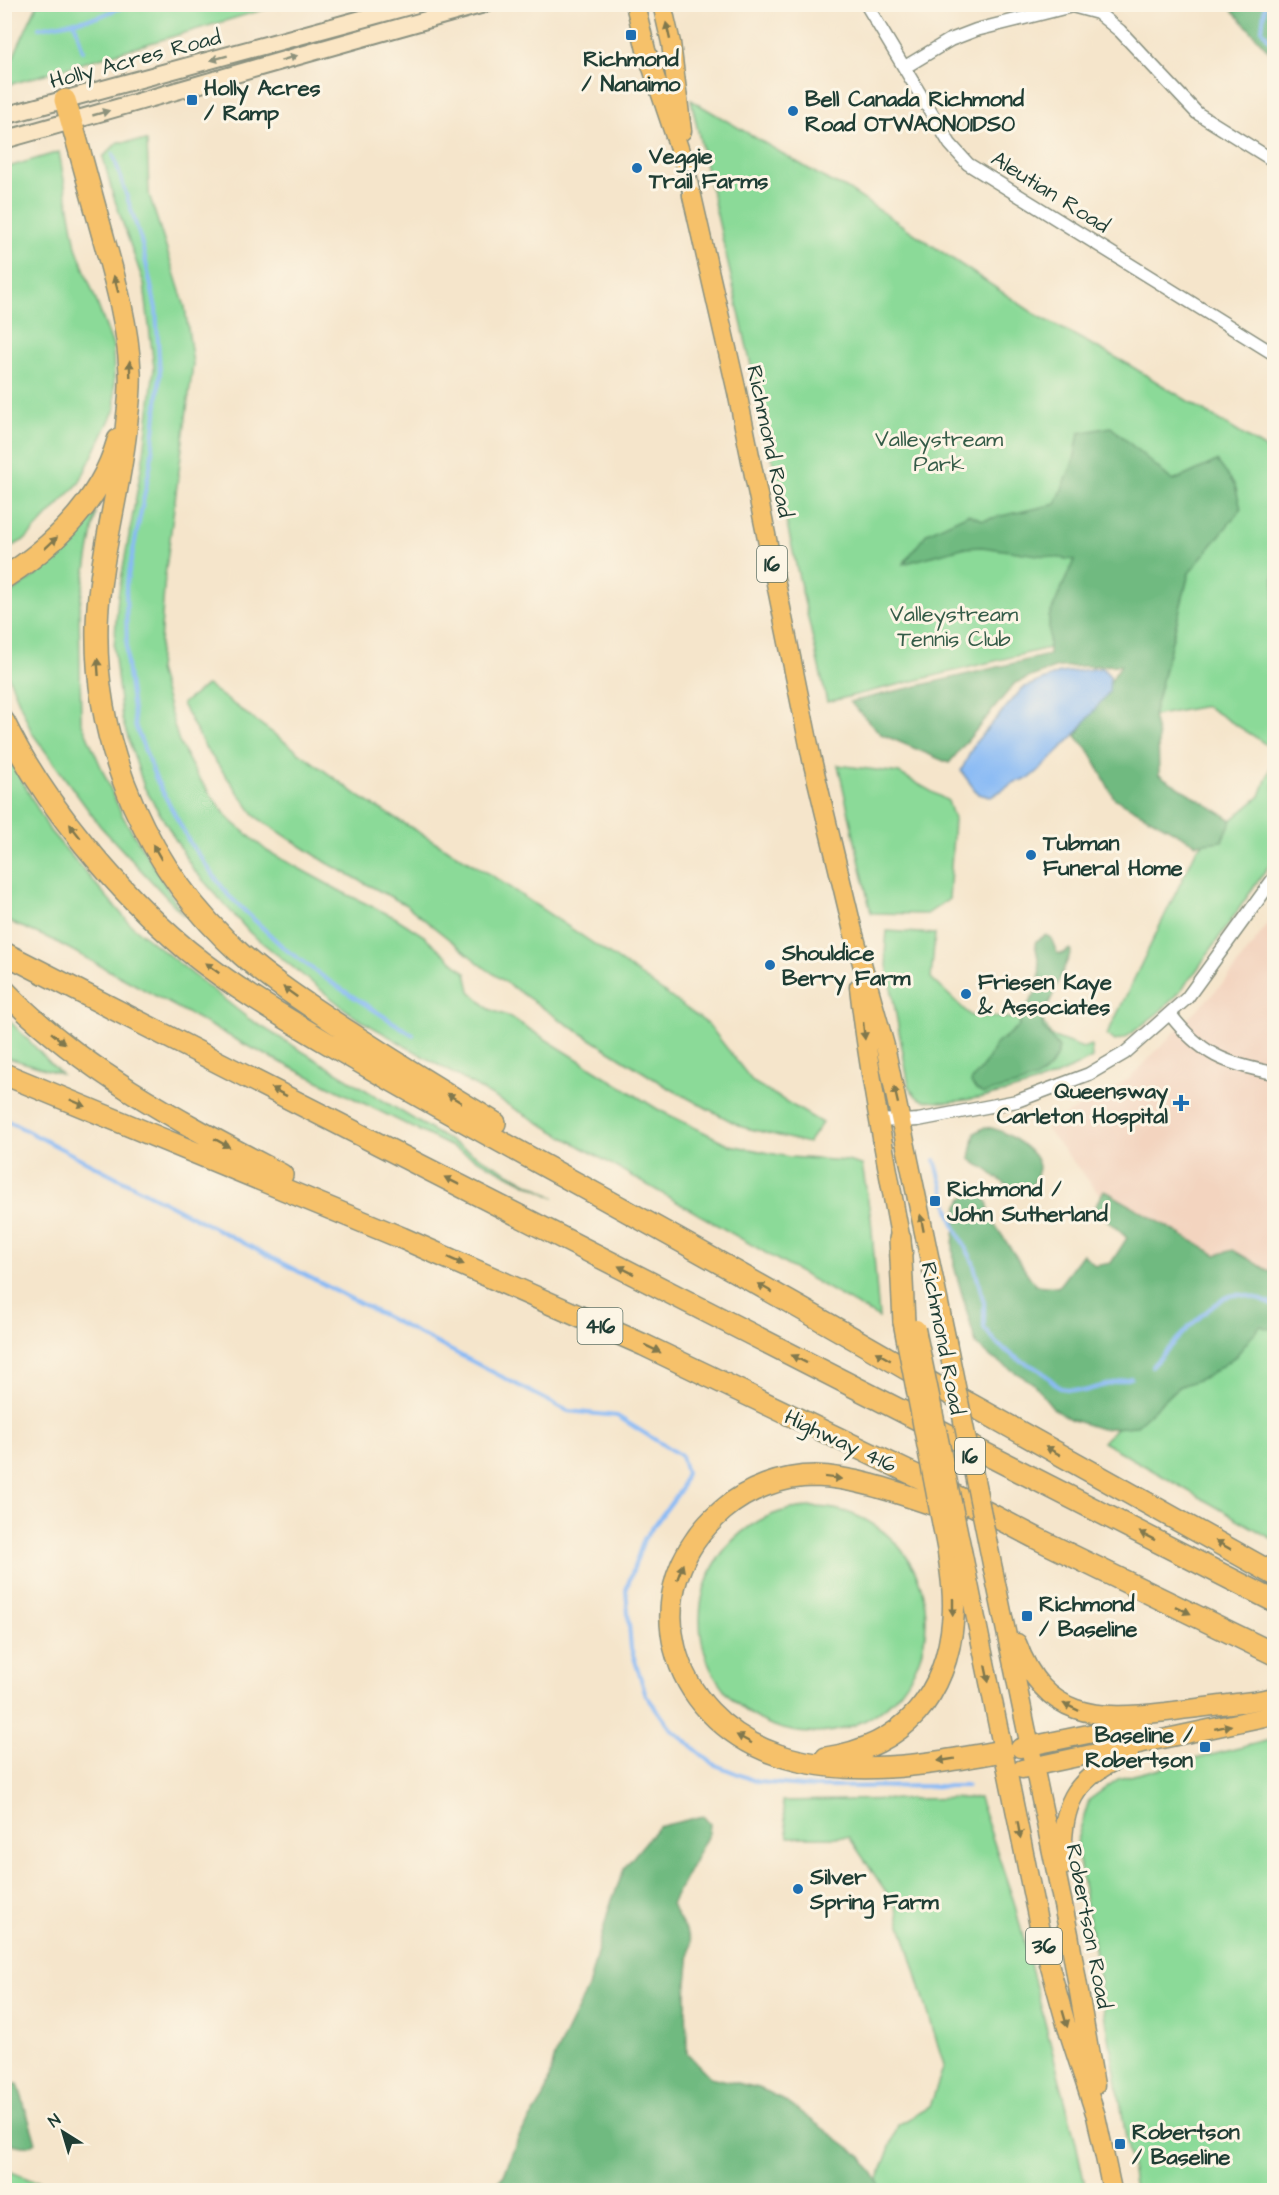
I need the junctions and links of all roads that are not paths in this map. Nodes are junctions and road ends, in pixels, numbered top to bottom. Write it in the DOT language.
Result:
graph roads {
  1 [pos="417,4"];
  2 [pos="484,4"];
  3 [pos="662,4"];
  4 [pos="866,4"];
  5 [pos="634,8"];
  6 [pos="905,67"];
  7 [pos="65,100"];
  8 [pos="4,116"];
  9 [pos="72,121"];
  10 [pos="4,140"];
  11 [pos="1275,161"];
  12 [pos="687,172"];
  13 [pos="692,196"];
  14 [pos="1275,354"];
  15 [pos="130,397"];
  16 [pos="4,578"];
  17 [pos="4,722"];
  18 [pos="1275,878"];
  19 [pos="853,931"];
  20 [pos="4,953"];
  21 [pos="9,995"];
  22 [pos="1170,1014"];
  23 [pos="1275,1073"];
  24 [pos="4,1074"];
  25 [pos="880,1120"];
  26 [pos="902,1121"];
  27 [pos="402,1238"];
  28 [pos="900,1239"];
  29 [pos="700,1250"];
  30 [pos="1036,1538"];
  31 [pos="956,1552"];
  32 [pos="1275,1574"];
  33 [pos="997,1591"];
  34 [pos="1275,1600"];
  35 [pos="1275,1654"];
  36 [pos="1275,1697"];
  37 [pos="1253,1701"];
  38 [pos="1275,1715"];
  39 [pos="1171,1738"];
  40 [pos="1030,1746"];
  41 [pos="1003,1751"];
  42 [pos="799,1760"];
  43 [pos="1033,1767"];
  44 [pos="1008,1772"];
  45 [pos="1069,1934"];
  46 [pos="1096,2116"];
  47 [pos="1112,2190"];
  1 -- 7 [label="main road, Holly Acres Road, one-way"];
  9 -- 2 [label="main road, Holly Acres Road, one-way"];
  12 -- 3 [label="main road, Richmond Road / 16, one-way"];
  4 -- 6 [label="street, Aleutian Road"];
  5 -- 12 [label="main road, Richmond Road / 16"];
  6 -- 11 [label="street"];
  6 -- 14 [label="street, Aleutian Road"];
  7 -- 8 [label="main road, Holly Acres Road"];
  7 -- 9 [label="highway"];
  9 -- 10 [label="main road, Holly Acres Road"];
  15 -- 9 [label="highway, one-way"];
  12 -- 13 [label="main road, Richmond Road / 16"];
  13 -- 19 [label="main road, Richmond Road / 16"];
  16 -- 15 [label="highway, one-way"];
  29 -- 15 [label="highway, one-way"];
  29 -- 17 [label="highway, one-way"];
  18 -- 22 [label="street"];
  19 -- 25 [label="main road, Richmond Road / 16, one-way"];
  26 -- 19 [label="main road, Richmond Road / 16, one-way"];
  34 -- 20 [label="highway, one-way"];
  21 -- 27 [label="highway, one-way"];
  22 -- 23 [label="street"];
  22 -- 26 [label="street"];
  24 -- 27 [label="highway, one-way"];
  25 -- 26 [label="street"];
  25 -- 28 [label="main road, Richmond Road / 16"];
  33 -- 26 [label="main road, Richmond Road / 16, one-way, bridge"];
  27 -- 30 [label="highway, Highway 416 / 416, one-way"];
  28 -- 31 [label="highway, bridge"];
  32 -- 29 [label="highway, one-way"];
  30 -- 35 [label="highway, Highway 416 / 416, one-way"];
  42 -- 30 [label="highway, one-way"];
  31 -- 41 [label="main road, one-way"];
  31 -- 42 [label="highway, one-way"];
  37 -- 33 [label="main road, one-way"];
  33 -- 40 [label="main road, Richmond Road / 16"];
  36 -- 37 [label="main road"];
  37 -- 40 [label="main road"];
  39 -- 38 [label="main road, one-way"];
  39 -- 43 [label="main road"];
  39 -- 45 [label="main road"];
  40 -- 41 [label="main road"];
  40 -- 43 [label="main road, Robertson Road / 36"];
  41 -- 42 [label="highway, one-way"];
  41 -- 44 [label="main road, Robertson Road"];
  43 -- 44 [label="main road"];
  43 -- 45 [label="main road, Robertson Road / 36"];
  44 -- 46 [label="main road, Robertson Road / 36, one-way"];
  45 -- 46 [label="main road, Robertson Road / 36"];
  46 -- 47 [label="main road, Robertson Road / 36"];
}
